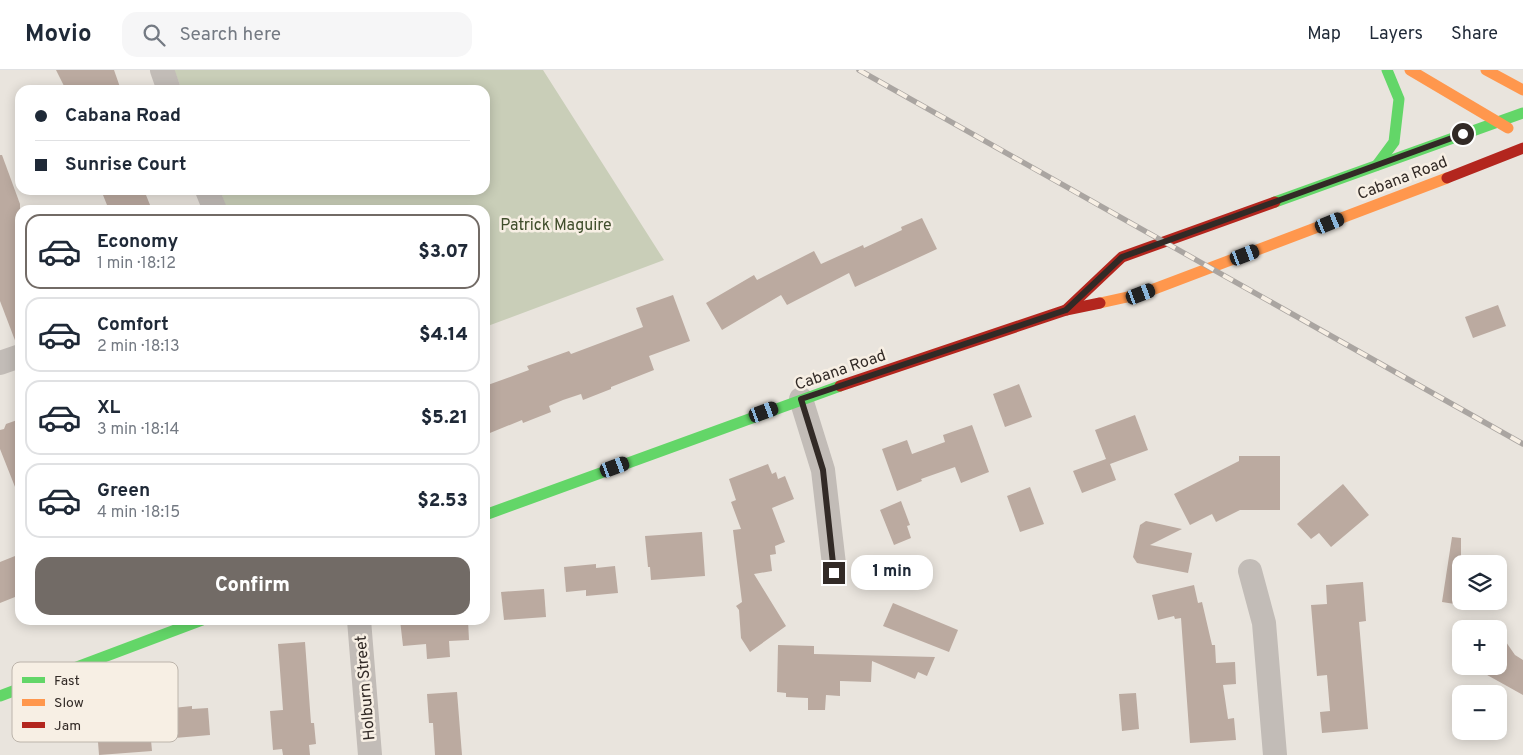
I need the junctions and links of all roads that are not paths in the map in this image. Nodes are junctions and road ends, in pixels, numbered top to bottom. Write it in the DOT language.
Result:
graph roads {
  1 [pos="162,70"];
  2 [pos="1387,70"];
  3 [pos="1410,70"];
  4 [pos="1486,70"];
  5 [pos="167,85"];
  6 [pos="1523,90"];
  7 [pos="1523,113"];
  8 [pos="1497,122"];
  9 [pos="1514,131"];
  10 [pos="1523,148"];
  11 [pos="1378,165"];
  12 [pos="1066,310"];
  13 [pos="15,358"];
  14 [pos="0,364"];
  15 [pos="801,399"];
  16 [pos="490,513"];
  17 [pos="1250,571"];
  18 [pos="834,573"];
  19 [pos="189,625"];
  20 [pos="359,625"];
  21 [pos="90,662"];
  22 [pos="12,691"];
  23 [pos="0,696"];
  24 [pos="370,755"];
  25 [pos="1275,755"];
  1 -- 5 [label="street"];
  2 -- 11 [label="main road"];
  3 -- 8 [label="main road"];
  4 -- 6 [label="main road"];
  7 -- 8 [label="main road, Cabana Road"];
  8 -- 9 [label="main road"];
  8 -- 11 [label="main road, Cabana Road"];
  10 -- 12 [label="main road, Cabana Road"];
  11 -- 12 [label="main road, Cabana Road"];
  12 -- 15 [label="main road, Cabana Road"];
  13 -- 14 [label="street"];
  15 -- 16 [label="main road, Cabana Road"];
  15 -- 18 [label="street"];
  17 -- 25 [label="street"];
  19 -- 21 [label="main road"];
  20 -- 24 [label="street, Holburn Street"];
  22 -- 23 [label="main road"];
}
